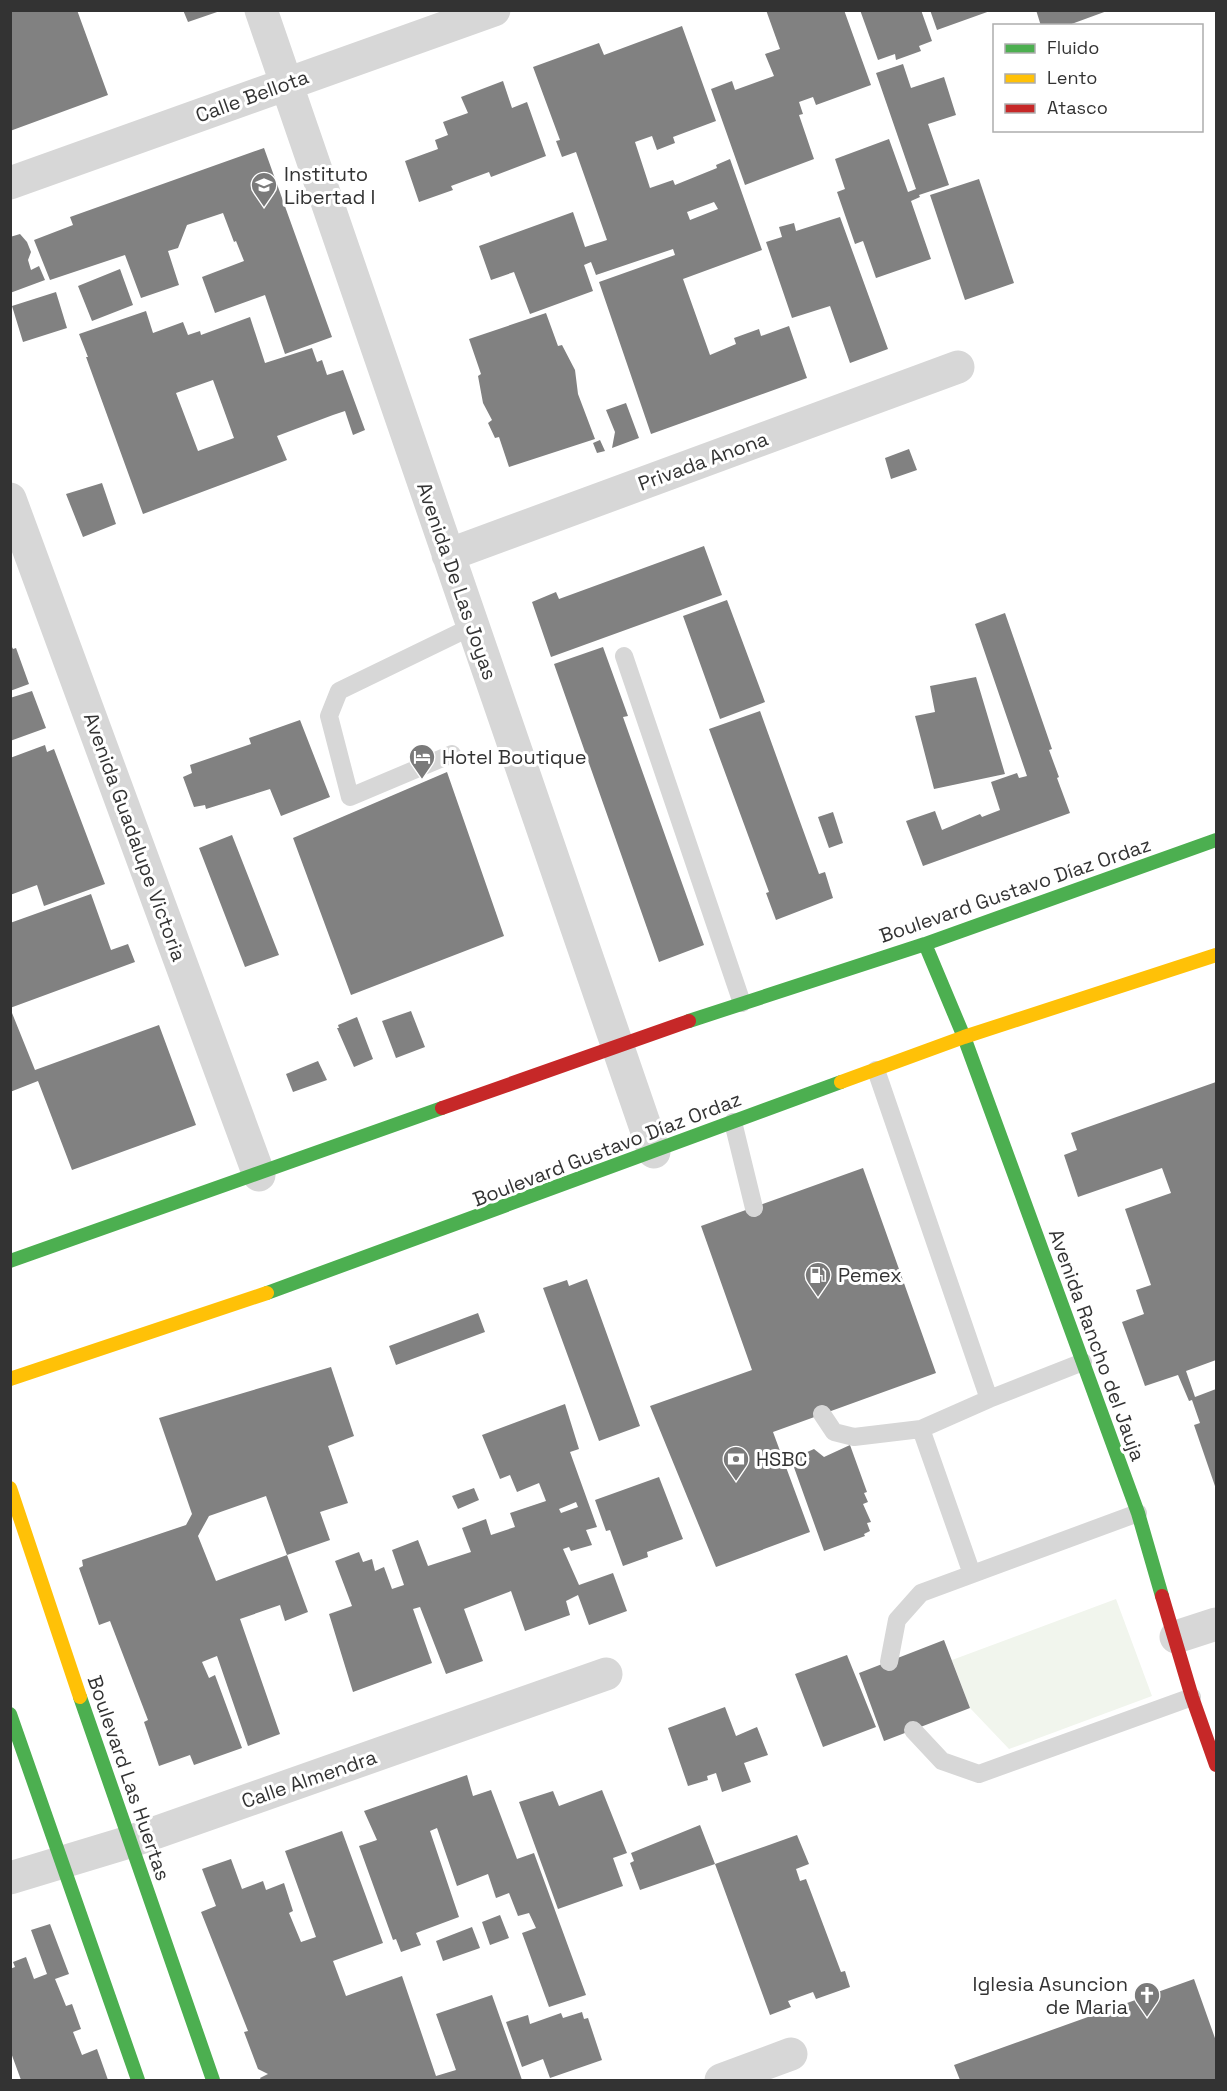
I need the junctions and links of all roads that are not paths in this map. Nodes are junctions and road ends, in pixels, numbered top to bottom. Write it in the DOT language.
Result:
graph roads {
  1 [pos="261,10"];
  2 [pos="494,10"];
  3 [pos="288,83"];
  4 [pos="10,183"];
  5 [pos="958,367"];
  6 [pos="10,499"];
  7 [pos="448,555"];
  8 [pos="473,626"];
  9 [pos="624,656"];
  10 [pos="452,754"];
  11 [pos="1216,840"];
  12 [pos="926,944"];
  13 [pos="1216,955"];
  14 [pos="742,1003"];
  15 [pos="964,1037"];
  16 [pos="618,1044"];
  17 [pos="876,1070"];
  18 [pos="733,1122"];
  19 [pos="654,1152"];
  20 [pos="259,1175"];
  21 [pos="754,1208"];
  22 [pos="10,1261"];
  23 [pos="1083,1362"];
  24 [pos="10,1379"];
  25 [pos="989,1399"];
  26 [pos="822,1414"];
  27 [pos="921,1429"];
  28 [pos="10,1488"];
  29 [pos="1138,1513"];
  30 [pos="972,1574"];
  31 [pos="1216,1624"];
  32 [pos="1176,1637"];
  33 [pos="889,1662"];
  34 [pos="606,1674"];
  35 [pos="1192,1698"];
  36 [pos="10,1714"];
  37 [pos="913,1730"];
  38 [pos="1216,1765"];
  39 [pos="129,1842"];
  40 [pos="61,1861"];
  41 [pos="10,1878"];
  42 [pos="791,2054"];
  43 [pos="138,2080"];
  44 [pos="213,2080"];
  45 [pos="721,2080"];
  1 -- 3 [label="street, Avenida De Las Joyas"];
  2 -- 3 [label="street, Calle Bellota"];
  3 -- 4 [label="street, Calle Bellota"];
  3 -- 7 [label="street, Avenida De Las Joyas"];
  5 -- 7 [label="street, Privada Anona"];
  6 -- 20 [label="street, Avenida Guadalupe Victoria"];
  7 -- 8 [label="street, Avenida De Las Joyas"];
  8 -- 10 [label="lane"];
  8 -- 16 [label="street, Avenida De Las Joyas"];
  9 -- 14 [label="lane"];
  11 -- 12 [label="main road, Boulevard Gustavo Díaz Ordaz"];
  12 -- 14 [label="main road, Boulevard Gustavo Díaz Ordaz"];
  12 -- 15 [label="main road, Avenida Rancho del Jauja"];
  13 -- 15 [label="main road, Boulevard Gustavo Díaz Ordaz"];
  14 -- 16 [label="main road, Boulevard Gustavo Díaz Ordaz"];
  15 -- 17 [label="main road, Boulevard Gustavo Díaz Ordaz"];
  15 -- 23 [label="main road, Avenida Rancho del Jauja"];
  16 -- 19 [label="street, Avenida De Las Joyas"];
  16 -- 20 [label="main road, Boulevard Gustavo Díaz Ordaz"];
  17 -- 18 [label="main road, Boulevard Gustavo Díaz Ordaz"];
  17 -- 25 [label="lane"];
  18 -- 19 [label="main road, Boulevard Gustavo Díaz Ordaz"];
  18 -- 21 [label="lane"];
  19 -- 24 [label="main road, Boulevard Gustavo Díaz Ordaz"];
  20 -- 22 [label="main road, Boulevard Gustavo Díaz Ordaz"];
  23 -- 25 [label="lane"];
  23 -- 29 [label="main road, Avenida Rancho del Jauja"];
  25 -- 27 [label="lane"];
  26 -- 27 [label="lane"];
  27 -- 30 [label="lane"];
  28 -- 39 [label="main road, Boulevard Las Huertas"];
  29 -- 30 [label="lane"];
  29 -- 32 [label="main road, Avenida Rancho del Jauja"];
  30 -- 33 [label="lane"];
  31 -- 32 [label="street"];
  32 -- 35 [label="main road, Avenida Rancho del Jauja"];
  34 -- 39 [label="street, Calle Almendra"];
  35 -- 37 [label="lane"];
  35 -- 38 [label="main road, Avenida Rancho del Jauja"];
  36 -- 40 [label="main road"];
  39 -- 40 [label="street, Calle Almendra"];
  39 -- 44 [label="main road, Boulevard Las Huertas"];
  40 -- 41 [label="street, Calle Almendra"];
  40 -- 43 [label="main road"];
  42 -- 45 [label="street"];
}
